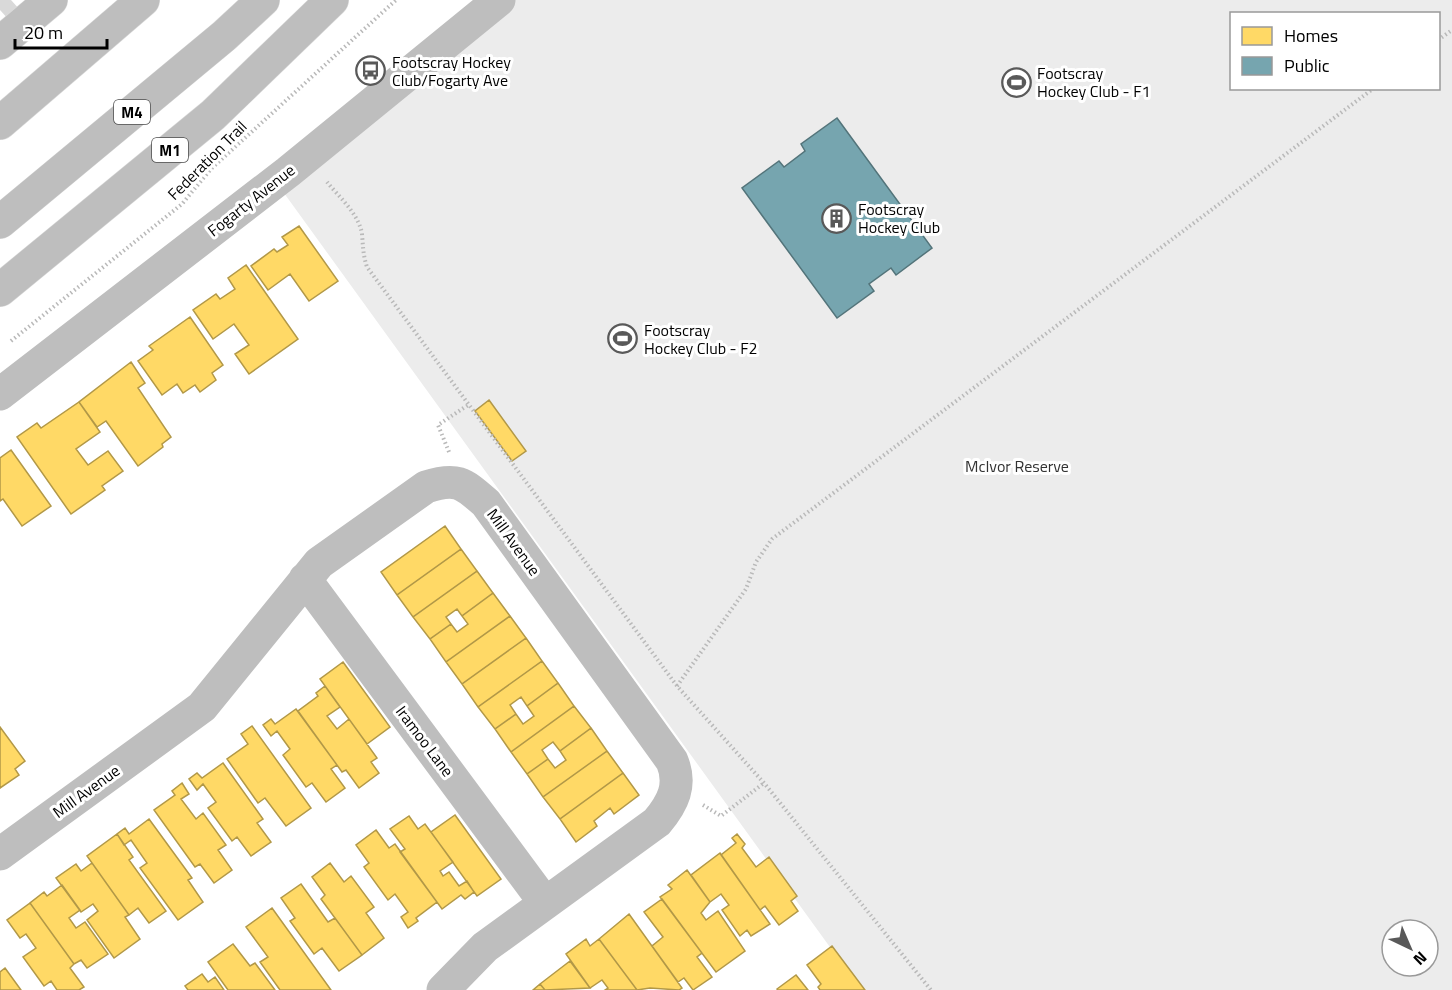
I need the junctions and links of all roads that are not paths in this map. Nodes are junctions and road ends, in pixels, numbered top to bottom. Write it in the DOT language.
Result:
graph roads {
  1 [pos="51,0"];
  2 [pos="143,0"];
  3 [pos="263,0"];
  4 [pos="332,0"];
  5 [pos="499,0"];
  6 [pos="0,43"];
  7 [pos="0,123"];
  8 [pos="0,222"];
  9 [pos="0,290"];
  10 [pos="0,394"];
  11 [pos="305,579"];
  12 [pos="0,854"];
  13 [pos="544,903"];
  14 [pos="443,990"];
  1 -- 6 [label="main road"];
  2 -- 7 [label="main road"];
  3 -- 8 [label="main road, M4"];
  4 -- 9 [label="main road, M1"];
  5 -- 10 [label="main road, Fogarty Avenue"];
  11 -- 12 [label="main road, Mill Avenue"];
  11 -- 13 [label="main road, Iramoo Lane"];
  11 -- 13 [label="main road, Mill Avenue"];
  13 -- 14 [label="main road"];
}
